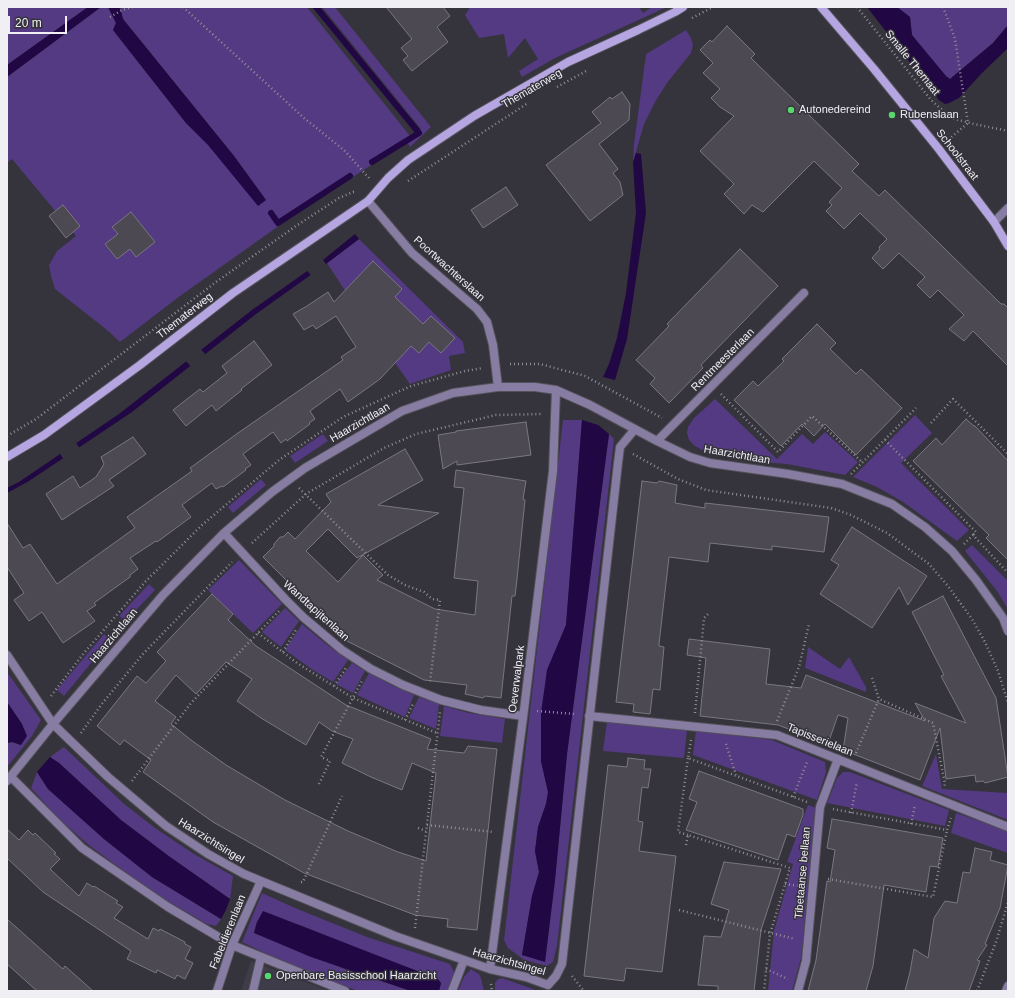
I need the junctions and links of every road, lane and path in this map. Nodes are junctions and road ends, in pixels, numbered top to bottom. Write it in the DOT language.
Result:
graph roads {
  1 [pos="133,7"];
  2 [pos="183,7"];
  3 [pos="683,7"];
  4 [pos="713,7"];
  5 [pos="821,7"];
  6 [pos="857,7"];
  7 [pos="943,7"];
  8 [pos="110,17"];
  9 [pos="687,21"];
  10 [pos="590,69"];
  11 [pos="550,90"];
  12 [pos="530,102"];
  13 [pos="968,123"];
  14 [pos="1008,131"];
  15 [pos="944,143"];
  16 [pos="408,181"];
  17 [pos="376,191"];
  18 [pos="368,200"];
  19 [pos="1008,208"];
  20 [pos="994,222"];
  21 [pos="1008,246"];
  22 [pos="804,294"];
  23 [pos="496,366"];
  24 [pos="712,386"];
  25 [pos="498,387"];
  26 [pos="556,390"];
  27 [pos="916,408"];
  28 [pos="555,413"];
  29 [pos="931,423"];
  30 [pos="674,424"];
  31 [pos="635,429"];
  32 [pos="7,436"];
  33 [pos="885,440"];
  34 [pos="657,441"];
  35 [pos="620,447"];
  36 [pos="1008,454"];
  37 [pos="7,457"];
  38 [pos="862,462"];
  39 [pos="290,479"];
  40 [pos="842,484"];
  41 [pos="306,494"];
  42 [pos="224,533"];
  43 [pos="973,536"];
  44 [pos="241,553"];
  45 [pos="954,554"];
  46 [pos="1008,573"];
  47 [pos="288,602"];
  48 [pos="709,613"];
  49 [pos="304,617"];
  50 [pos="809,624"];
  51 [pos="1008,631"];
  52 [pos="258,633"];
  53 [pos="283,652"];
  54 [pos="7,655"];
  55 [pos="353,657"];
  56 [pos="369,668"];
  57 [pos="872,678"];
  58 [pos="334,686"];
  59 [pos="419,691"];
  60 [pos="429,695"];
  61 [pos="353,698"];
  62 [pos="879,699"];
  63 [pos="441,700"];
  64 [pos="1008,703"];
  65 [pos="42,707"];
  66 [pos="524,713"];
  67 [pos="589,716"];
  68 [pos="405,720"];
  69 [pos="53,724"];
  70 [pos="693,726"];
  71 [pos="721,729"];
  72 [pos="438,733"];
  73 [pos="772,735"];
  74 [pos="73,743"];
  75 [pos="812,749"];
  76 [pos="688,758"];
  77 [pos="838,759"];
  78 [pos="856,766"];
  79 [pos="736,776"];
  80 [pos="9,779"];
  81 [pos="319,784"];
  82 [pos="125,791"];
  83 [pos="917,791"];
  84 [pos="342,796"];
  85 [pos="793,797"];
  86 [pos="939,800"];
  87 [pos="851,813"];
  88 [pos="911,824"];
  89 [pos="427,825"];
  90 [pos="1008,827"];
  91 [pos="418,828"];
  92 [pos="947,830"];
  93 [pos="426,831"];
  94 [pos="508,834"];
  95 [pos="688,835"];
  96 [pos="686,844"];
  97 [pos="813,876"];
  98 [pos="296,880"];
  99 [pos="261,882"];
  100 [pos="1008,902"];
  101 [pos="679,910"];
  102 [pos="770,934"];
  103 [pos="414,942"];
  104 [pos="808,942"];
  105 [pos="232,945"];
  106 [pos="261,957"];
  107 [pos="464,960"];
  108 [pos="490,969"];
  109 [pos="766,970"];
  110 [pos="558,971"];
  111 [pos="1008,986"];
  112 [pos="550,988"];
  113 [pos="799,988"];
  114 [pos="217,991"];
  115 [pos="253,991"];
  116 [pos="345,991"];
  117 [pos="452,991"];
  118 [pos="584,991"];
  119 [pos="764,991"];
  120 [pos="977,991"];
  121 [pos="1006,991"];
  1 -- 8 [label="path"];
  2 -- 17 [label="path"];
  3 -- 17 [label="street, Thematerweg"];
  4 -- 9 [label="path"];
  5 -- 20 [label="street, Schoolstraat"];
  6 -- 13 [label="path, Smalle Themaat"];
  7 -- 13 [label="path"];
  10 -- 11 [label="path, Thematerweg"];
  12 -- 16 [label="path, Thematerweg"];
  13 -- 14 [label="path, Smalle Themaat"];
  13 -- 15 [label="path"];
  17 -- 18 [label="street, Thematerweg"];
  17 -- 32 [label="path, Thematerweg"];
  18 -- 23 [label="street, Poortwachterslaan"];
  18 -- 37 [label="street, Thematerweg"];
  19 -- 20 [label="street"];
  20 -- 21 [label="street, Schoolstraat"];
  22 -- 24 [label="street, Rentmeesterlaan"];
  23 -- 25 [label="street, Poortwachterslaan"];
  23 -- 30 [label="path"];
  23 -- 65 [label="path"];
  24 -- 30 [label="street, Rentmeesterlaan"];
  24 -- 38 [label="path"];
  25 -- 26 [label="street, Haarzichtlaan"];
  25 -- 39 [label="street, Haarzichtlaan"];
  26 -- 28 [label="street, Oeverwalpark"];
  26 -- 31 [label="street, Haarzichtlaan"];
  27 -- 33 [label="path"];
  28 -- 41 [label="path"];
  28 -- 66 [label="street, Oeverwalpark"];
  29 -- 36 [label="path"];
  30 -- 34 [label="street, Rentmeesterlaan"];
  31 -- 34 [label="street, Haarzichtlaan"];
  31 -- 35 [label="street"];
  33 -- 38 [label="path"];
  33 -- 43 [label="path"];
  34 -- 40 [label="street, Haarzichtlaan"];
  35 -- 64 [label="path"];
  35 -- 67 [label="street"];
  38 -- 40 [label="path"];
  39 -- 41 [label="path"];
  39 -- 42 [label="street, Haarzichtlaan"];
  40 -- 45 [label="street, Haarzichtlaan"];
  41 -- 44 [label="path"];
  41 -- 60 [label="path"];
  42 -- 44 [label="street, Wandtapijtenlaan"];
  42 -- 69 [label="street, Haarzichtlaan"];
  43 -- 45 [label="path"];
  43 -- 46 [label="path"];
  44 -- 47 [label="street, Wandtapijtenlaan"];
  44 -- 74 [label="path"];
  45 -- 51 [label="street, Haarzichtlaan"];
  47 -- 49 [label="street, Wandtapijtenlaan"];
  47 -- 52 [label="path"];
  48 -- 70 [label="path"];
  49 -- 53 [label="path"];
  49 -- 55 [label="street, Wandtapijtenlaan"];
  50 -- 73 [label="path"];
  52 -- 53 [label="path"];
  52 -- 82 [label="path"];
  53 -- 58 [label="path"];
  54 -- 65 [label="street, Haarzichtsingel"];
  55 -- 56 [label="street, Wandtapijtenlaan"];
  55 -- 58 [label="path"];
  56 -- 59 [label="street, Wandtapijtenlaan"];
  56 -- 61 [label="path"];
  57 -- 62 [label="path"];
  58 -- 61 [label="path"];
  59 -- 60 [label="street, Wandtapijtenlaan"];
  59 -- 68 [label="path"];
  60 -- 63 [label="street, Wandtapijtenlaan"];
  61 -- 68 [label="path"];
  61 -- 81 [label="path"];
  62 -- 78 [label="path"];
  62 -- 86 [label="path"];
  63 -- 66 [label="street, Wandtapijtenlaan"];
  63 -- 72 [label="path"];
  65 -- 69 [label="street, Haarzichtsingel"];
  66 -- 67 [label="path"];
  66 -- 94 [label="street, Oeverwalpark"];
  67 -- 70 [label="street, Tapisserielaan"];
  67 -- 110 [label="street"];
  68 -- 72 [label="path"];
  69 -- 74 [label="street, Haarzichtsingel"];
  69 -- 80 [label="street, Haarzichtlaan"];
  70 -- 71 [label="street, Tapisserielaan"];
  71 -- 73 [label="street, Tapisserielaan"];
  71 -- 79 [label="path"];
  72 -- 89 [label="path"];
  73 -- 75 [label="street, Tapisserielaan"];
  74 -- 82 [label="street, Haarzichtsingel"];
  75 -- 77 [label="street, Tapisserielaan"];
  75 -- 85 [label="path"];
  76 -- 95 [label="path"];
  77 -- 78 [label="street, Tapisserielaan"];
  77 -- 97 [label="street, Tibetaanse bellaan"];
  78 -- 83 [label="street, Tapisserielaan"];
  78 -- 87 [label="path"];
  80 -- 105 [label="street"];
  82 -- 99 [label="street, Haarzichtsingel"];
  83 -- 86 [label="street, Tapisserielaan"];
  83 -- 88 [label="path"];
  84 -- 98 [label="path"];
  86 -- 90 [label="street, Tapisserielaan"];
  89 -- 93 [label="path"];
  89 -- 94 [label="path"];
  91 -- 93 [label="path"];
  92 -- 97 [label="path"];
  93 -- 103 [label="path"];
  94 -- 108 [label="street, Oeverwalpark"];
  95 -- 96 [label="path"];
  95 -- 102 [label="path"];
  97 -- 104 [label="street, Tibetaanse bellaan"];
  99 -- 103 [label="street, Haarzichtsingel"];
  99 -- 105 [label="street, Fabeldierenlaan"];
  100 -- 120 [label="path"];
  101 -- 102 [label="path"];
  102 -- 104 [label="path"];
  102 -- 109 [label="path"];
  103 -- 107 [label="street, Haarzichtsingel"];
  104 -- 113 [label="street, Tibetaanse bellaan"];
  105 -- 106 [label="street"];
  105 -- 114 [label="street, Fabeldierenlaan"];
  106 -- 115 [label="street"];
  106 -- 116 [label="street"];
  107 -- 108 [label="street, Haarzichtsingel"];
  107 -- 117 [label="street, Haarzichtsingel"];
  108 -- 112 [label="street, Haarzichtsingel"];
  109 -- 113 [label="path"];
  109 -- 119 [label="path"];
  110 -- 112 [label="street"];
  110 -- 118 [label="path"];
  111 -- 121 [label="street"];
}
